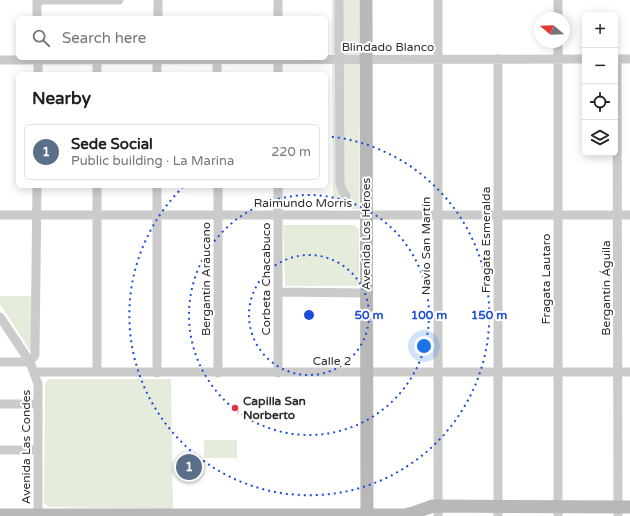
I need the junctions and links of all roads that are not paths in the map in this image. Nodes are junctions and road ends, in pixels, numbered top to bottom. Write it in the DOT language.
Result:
graph roads {
  1 [pos="37,0"];
  2 [pos="119,0"];
  3 [pos="158,0"];
  4 [pos="278,0"];
  5 [pos="339,0"];
  6 [pos="366,0"];
  7 [pos="438,0"];
  8 [pos="558,0"];
  9 [pos="558,12"];
  10 [pos="37,16"];
  11 [pos="158,16"];
  12 [pos="278,16"];
  13 [pos="558,48"];
  14 [pos="328,59"];
  15 [pos="339,59"];
  16 [pos="366,59"];
  17 [pos="438,59"];
  18 [pos="498,59"];
  19 [pos="558,59"];
  20 [pos="582,59"];
  21 [pos="618,59"];
  22 [pos="630,59"];
  23 [pos="0,60"];
  24 [pos="16,60"];
  25 [pos="38,60"];
  26 [pos="97,60"];
  27 [pos="157,60"];
  28 [pos="217,60"];
  29 [pos="278,60"];
  30 [pos="38,72"];
  31 [pos="97,72"];
  32 [pos="157,72"];
  33 [pos="217,72"];
  34 [pos="278,72"];
  35 [pos="616,84"];
  36 [pos="37,188"];
  37 [pos="97,188"];
  38 [pos="157,188"];
  39 [pos="218,188"];
  40 [pos="278,188"];
  41 [pos="346,196"];
  42 [pos="0,214"];
  43 [pos="37,214"];
  44 [pos="97,215"];
  45 [pos="157,215"];
  46 [pos="218,215"];
  47 [pos="278,215"];
  48 [pos="366,215"];
  49 [pos="438,215"];
  50 [pos="498,215"];
  51 [pos="558,215"];
  52 [pos="618,215"];
  53 [pos="630,215"];
  54 [pos="278,292"];
  55 [pos="366,293"];
  56 [pos="1,319"];
  57 [pos="0,362"];
  58 [pos="30,362"];
  59 [pos="34,372"];
  60 [pos="97,372"];
  61 [pos="498,372"];
  62 [pos="558,372"];
  63 [pos="618,372"];
  64 [pos="630,372"];
  65 [pos="157,373"];
  66 [pos="218,373"];
  67 [pos="278,373"];
  68 [pos="366,373"];
  69 [pos="438,373"];
  70 [pos="0,404"];
  71 [pos="38,404"];
  72 [pos="0,450"];
  73 [pos="38,450"];
  74 [pos="622,510"];
  75 [pos="438,511"];
  76 [pos="498,511"];
  77 [pos="558,511"];
  78 [pos="0,515"];
  79 [pos="38,515"];
  80 [pos="102,515"];
  81 [pos="164,515"];
  82 [pos="223,515"];
  83 [pos="284,515"];
  84 [pos="367,515"];
  1 -- 2 [label="street"];
  1 -- 10 [label="street"];
  3 -- 11 [label="street"];
  4 -- 12 [label="street"];
  5 -- 15 [label="street, Avenida Los Héroes"];
  6 -- 16 [label="street, Avenida Los Héroes"];
  7 -- 17 [label="street, Navío San Martín"];
  8 -- 9 [label="street"];
  13 -- 19 [label="street, Fragata Lautaro"];
  14 -- 15 [label="street, Blindado Blanco"];
  15 -- 16 [label="street, Blindado Blanco"];
  15 -- 41 [label="street, Avenida Los Héroes"];
  16 -- 17 [label="street, Blindado Blanco"];
  16 -- 48 [label="street, Avenida Los Héroes"];
  17 -- 18 [label="street, Blindado Blanco"];
  17 -- 49 [label="street, Navío San Martín"];
  18 -- 19 [label="street, Blindado Blanco"];
  18 -- 50 [label="street, Fragata Esmeralda"];
  19 -- 20 [label="street, Blindado Blanco"];
  19 -- 51 [label="street, Fragata Lautaro"];
  21 -- 22 [label="street"];
  23 -- 24 [label="street, Blindado Blanco"];
  25 -- 30 [label="street"];
  26 -- 31 [label="street"];
  27 -- 32 [label="street"];
  28 -- 33 [label="street"];
  29 -- 34 [label="street"];
  35 -- 52 [label="street, Bergantín Águila"];
  36 -- 43 [label="street"];
  37 -- 44 [label="street"];
  38 -- 45 [label="street"];
  39 -- 46 [label="street, Bergantín Araucano"];
  40 -- 47 [label="street, Corbeta Chacabuco"];
  42 -- 43 [label="street, Raimundo Morris"];
  43 -- 44 [label="street, Raimundo Morris"];
  43 -- 58 [label="street"];
  44 -- 45 [label="street, Raimundo Morris"];
  44 -- 60 [label="street"];
  45 -- 46 [label="street, Raimundo Morris"];
  45 -- 65 [label="street"];
  46 -- 47 [label="street, Raimundo Morris"];
  46 -- 66 [label="street, Bergantín Araucano"];
  47 -- 48 [label="street, Raimundo Morris"];
  47 -- 54 [label="street, Corbeta Chacabuco"];
  48 -- 49 [label="street, Raimundo Morris"];
  48 -- 55 [label="street, Avenida Los Héroes"];
  49 -- 50 [label="street, Raimundo Morris"];
  49 -- 69 [label="street, Navío San Martín"];
  50 -- 51 [label="street, Raimundo Morris"];
  50 -- 61 [label="street, Fragata Esmeralda"];
  51 -- 52 [label="street, Raimundo Morris"];
  51 -- 62 [label="street, Fragata Lautaro"];
  52 -- 53 [label="street, Raimundo Morris"];
  52 -- 63 [label="street, Bergantín Águila"];
  54 -- 55 [label="street"];
  54 -- 67 [label="street, Corbeta Chacabuco"];
  55 -- 68 [label="street, Avenida Los Héroes"];
  56 -- 58 [label="street, Avenida Las Condes"];
  57 -- 58 [label="street"];
  58 -- 59 [label="street, Avenida Las Condes"];
  59 -- 60 [label="street, Calle 2"];
  59 -- 71 [label="street, Avenida Las Condes"];
  60 -- 65 [label="street, Calle 2"];
  61 -- 62 [label="street, Calle 2"];
  61 -- 69 [label="street, Calle 2"];
  61 -- 76 [label="street, Fragata Esmeralda"];
  62 -- 63 [label="street, Calle 2"];
  62 -- 77 [label="street, Fragata Lautaro"];
  63 -- 64 [label="street, Calle 2"];
  63 -- 74 [label="street, Bergantín Águila"];
  65 -- 66 [label="street, Calle 2"];
  66 -- 67 [label="street, Calle 2"];
  67 -- 68 [label="street, Calle 2"];
  68 -- 69 [label="street, Calle 2"];
  68 -- 84 [label="street, Avenida Los Héroes"];
  69 -- 75 [label="street, Navío San Martín"];
  70 -- 71 [label="street"];
  71 -- 73 [label="street, Avenida Las Condes"];
  72 -- 73 [label="street"];
  73 -- 79 [label="street, Avenida Las Condes"];
  74 -- 77 [label="street"];
  75 -- 76 [label="street"];
  75 -- 84 [label="street"];
  76 -- 77 [label="street"];
  78 -- 79 [label="street"];
  79 -- 80 [label="street"];
  80 -- 81 [label="street"];
  81 -- 82 [label="street"];
  82 -- 83 [label="street"];
  83 -- 84 [label="street"];
}
